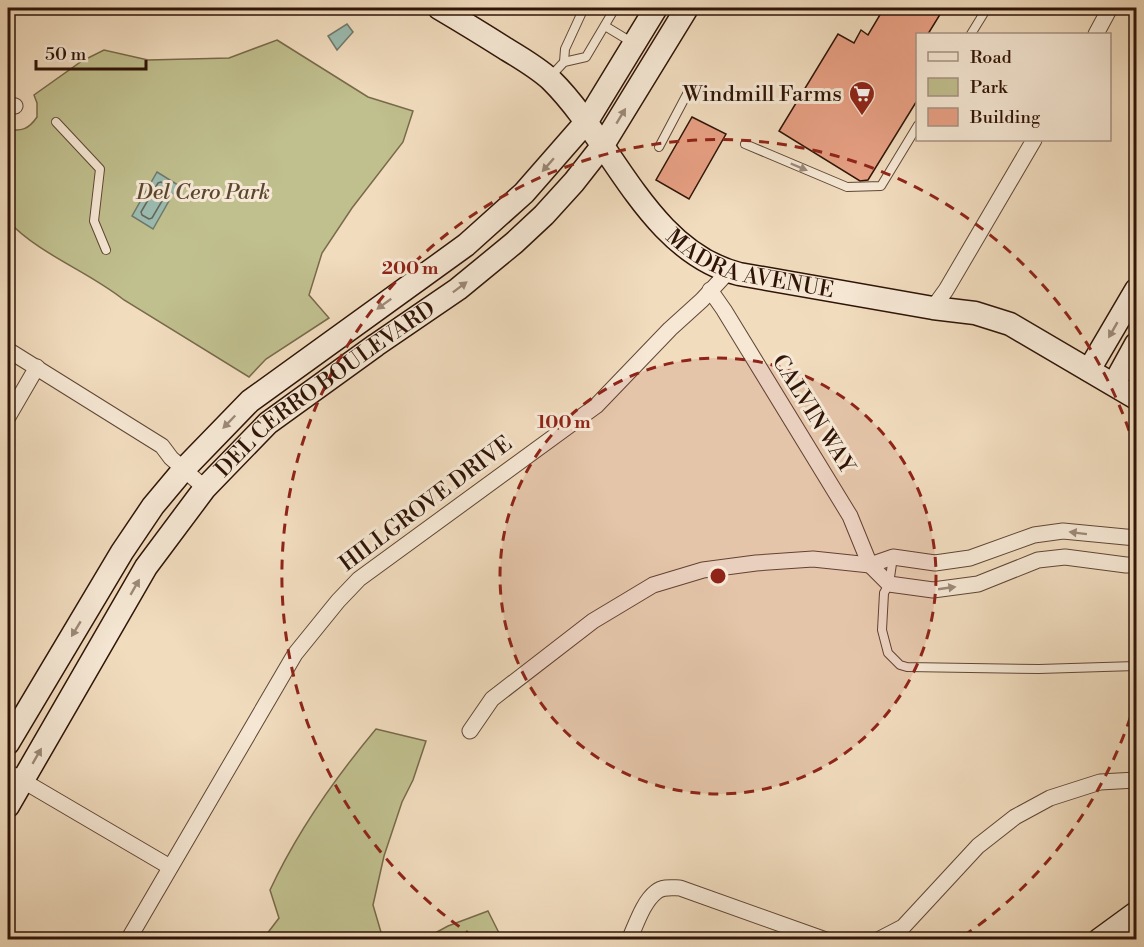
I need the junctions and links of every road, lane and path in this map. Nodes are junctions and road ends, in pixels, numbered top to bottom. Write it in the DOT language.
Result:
graph roads {
  1 [pos="615,8"];
  2 [pos="656,8"];
  3 [pos="687,8"];
  4 [pos="987,8"];
  5 [pos="1110,8"];
  6 [pos="445,9"];
  7 [pos="583,10"];
  8 [pos="604,26"];
  9 [pos="972,33"];
  10 [pos="1097,33"];
  11 [pos="634,44"];
  12 [pos="556,70"];
  13 [pos="687,94"];
  14 [pos="587,121"];
  15 [pos="56,122"];
  16 [pos="916,128"];
  17 [pos="1033,141"];
  18 [pos="745,144"];
  19 [pos="603,145"];
  20 [pos="659,147"];
  21 [pos="106,250"];
  22 [pos="728,272"];
  23 [pos="1137,290"];
  24 [pos="710,291"];
  25 [pos="933,308"];
  26 [pos="1137,344"];
  27 [pos="8,350"];
  28 [pos="37,367"];
  29 [pos="1089,370"];
  30 [pos="1113,384"];
  31 [pos="1137,398"];
  32 [pos="8,417"];
  33 [pos="184,469"];
  34 [pos="205,488"];
  35 [pos="1137,538"];
  36 [pos="893,557"];
  37 [pos="1137,564"];
  38 [pos="870,565"];
  39 [pos="890,584"];
  40 [pos="1137,666"];
  41 [pos="470,731"];
  42 [pos="8,743"];
  43 [pos="15,776"];
  44 [pos="1137,780"];
  45 [pos="8,806"];
  46 [pos="170,867"];
  47 [pos="1137,913"];
  48 [pos="128,939"];
  49 [pos="629,939"];
  50 [pos="825,939"];
  51 [pos="878,939"];
  52 [pos="1099,939"];
  1 -- 8 [label="lane"];
  2 -- 11 [label="street, DEL CERRO BOULEVARD"];
  19 -- 3 [label="street, DEL CERRO BOULEVARD, one-way"];
  4 -- 9 [label="lane"];
  5 -- 10 [label="street"];
  6 -- 12 [label="street, MADRA AVENUE"];
  7 -- 12 [label="lane"];
  8 -- 11 [label="lane"];
  8 -- 12 [label="lane"];
  11 -- 14 [label="street, DEL CERRO BOULEVARD"];
  12 -- 14 [label="street, MADRA AVENUE"];
  13 -- 20 [label="lane"];
  14 -- 19 [label="street, MADRA AVENUE"];
  14 -- 33 [label="street, DEL CERRO BOULEVARD, one-way"];
  15 -- 21 [label="lane"];
  18 -- 16 [label="lane, one-way"];
  17 -- 25 [label="street"];
  19 -- 22 [label="street, MADRA AVENUE"];
  34 -- 19 [label="street, DEL CERRO BOULEVARD, one-way"];
  22 -- 24 [label="street, HILLGROVE DRIVE"];
  22 -- 25 [label="street, MADRA AVENUE"];
  23 -- 29 [label="street, one-way"];
  24 -- 38 [label="street, CALVIN WAY"];
  24 -- 46 [label="street, HILLGROVE DRIVE"];
  25 -- 29 [label="street, MADRA AVENUE"];
  26 -- 30 [label="street"];
  27 -- 28 [label="street"];
  28 -- 32 [label="street"];
  28 -- 33 [label="street"];
  29 -- 30 [label="street, MADRA AVENUE"];
  30 -- 31 [label="street, MADRA AVENUE"];
  33 -- 34 [label="street"];
  33 -- 42 [label="street, DEL CERRO BOULEVARD, one-way"];
  43 -- 34 [label="street, DEL CERRO BOULEVARD, one-way"];
  35 -- 36 [label="street, one-way"];
  36 -- 38 [label="street"];
  36 -- 39 [label="lane"];
  39 -- 37 [label="street, one-way"];
  38 -- 39 [label="street"];
  38 -- 41 [label="street"];
  39 -- 40 [label="lane"];
  43 -- 45 [label="street, DEL CERRO BOULEVARD"];
  43 -- 46 [label="street"];
  44 -- 51 [label="street"];
  46 -- 48 [label="street, HILLGROVE DRIVE"];
  47 -- 52 [label="street"];
  49 -- 50 [label="street"];
}
